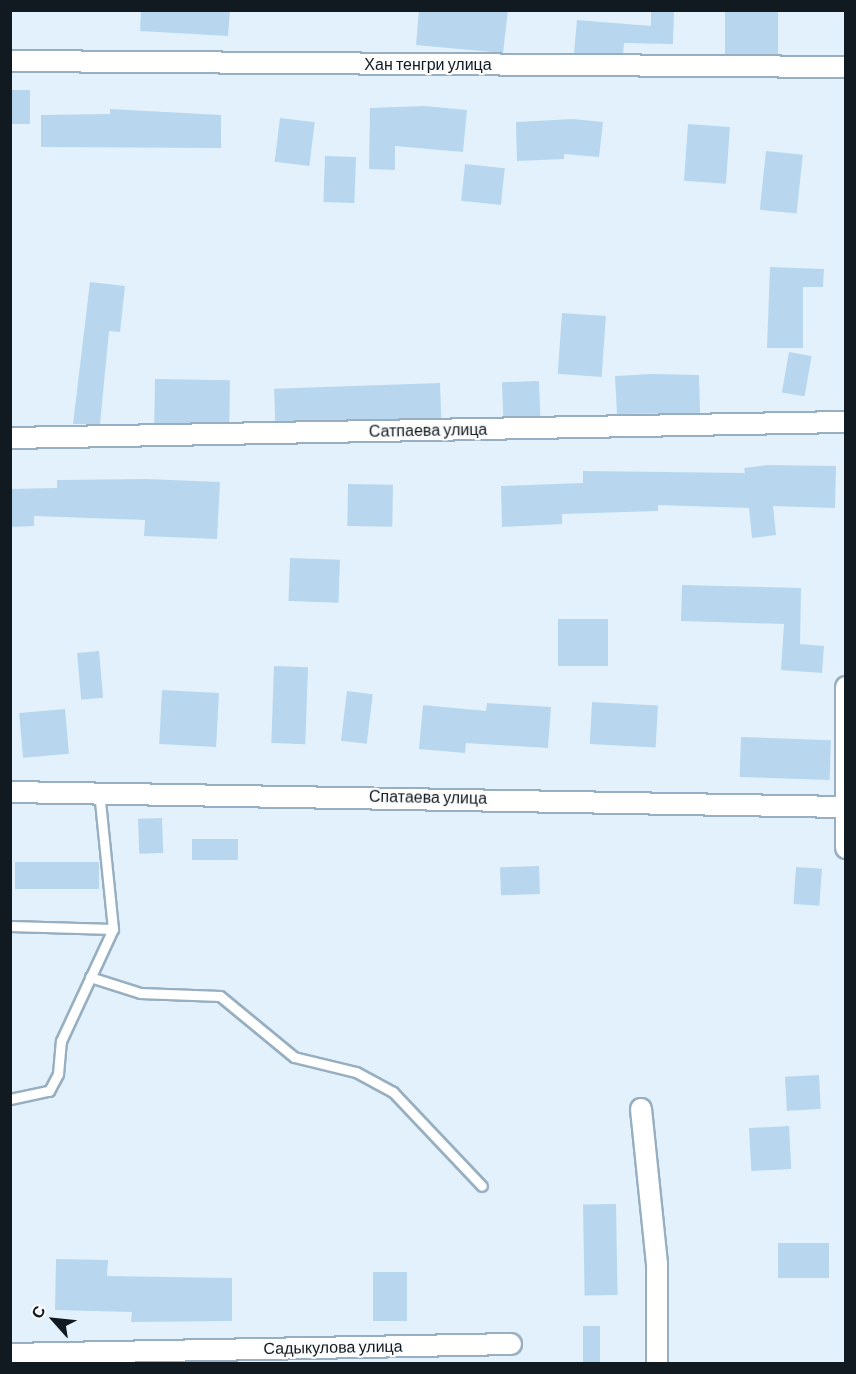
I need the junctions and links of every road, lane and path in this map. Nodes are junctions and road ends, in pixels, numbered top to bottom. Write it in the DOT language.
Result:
graph roads {
  1 [pos="10,61"];
  2 [pos="846,67"];
  3 [pos="846,422"];
  4 [pos="10,438"];
  5 [pos="846,687"];
  6 [pos="99,789"];
  7 [pos="10,792"];
  8 [pos="844,807"];
  9 [pos="846,848"];
  10 [pos="10,926"];
  11 [pos="113,929"];
  12 [pos="90,977"];
  13 [pos="10,1099"];
  14 [pos="641,1110"];
  15 [pos="482,1186"];
  16 [pos="511,1344"];
  17 [pos="10,1354"];
  18 [pos="657,1364"];
  1 -- 2 [label="street, Хан тенгри улица"];
  3 -- 4 [label="street, Сатпаева улица"];
  5 -- 8 [label="street"];
  6 -- 7 [label="street, Спатаева улица"];
  6 -- 8 [label="street, Спатаева улица"];
  6 -- 11 [label="lane"];
  8 -- 9 [label="street"];
  10 -- 11 [label="lane"];
  11 -- 12 [label="lane"];
  12 -- 13 [label="lane"];
  12 -- 15 [label="lane"];
  14 -- 18 [label="street"];
  16 -- 17 [label="street, Садыкулова улица"];
}
